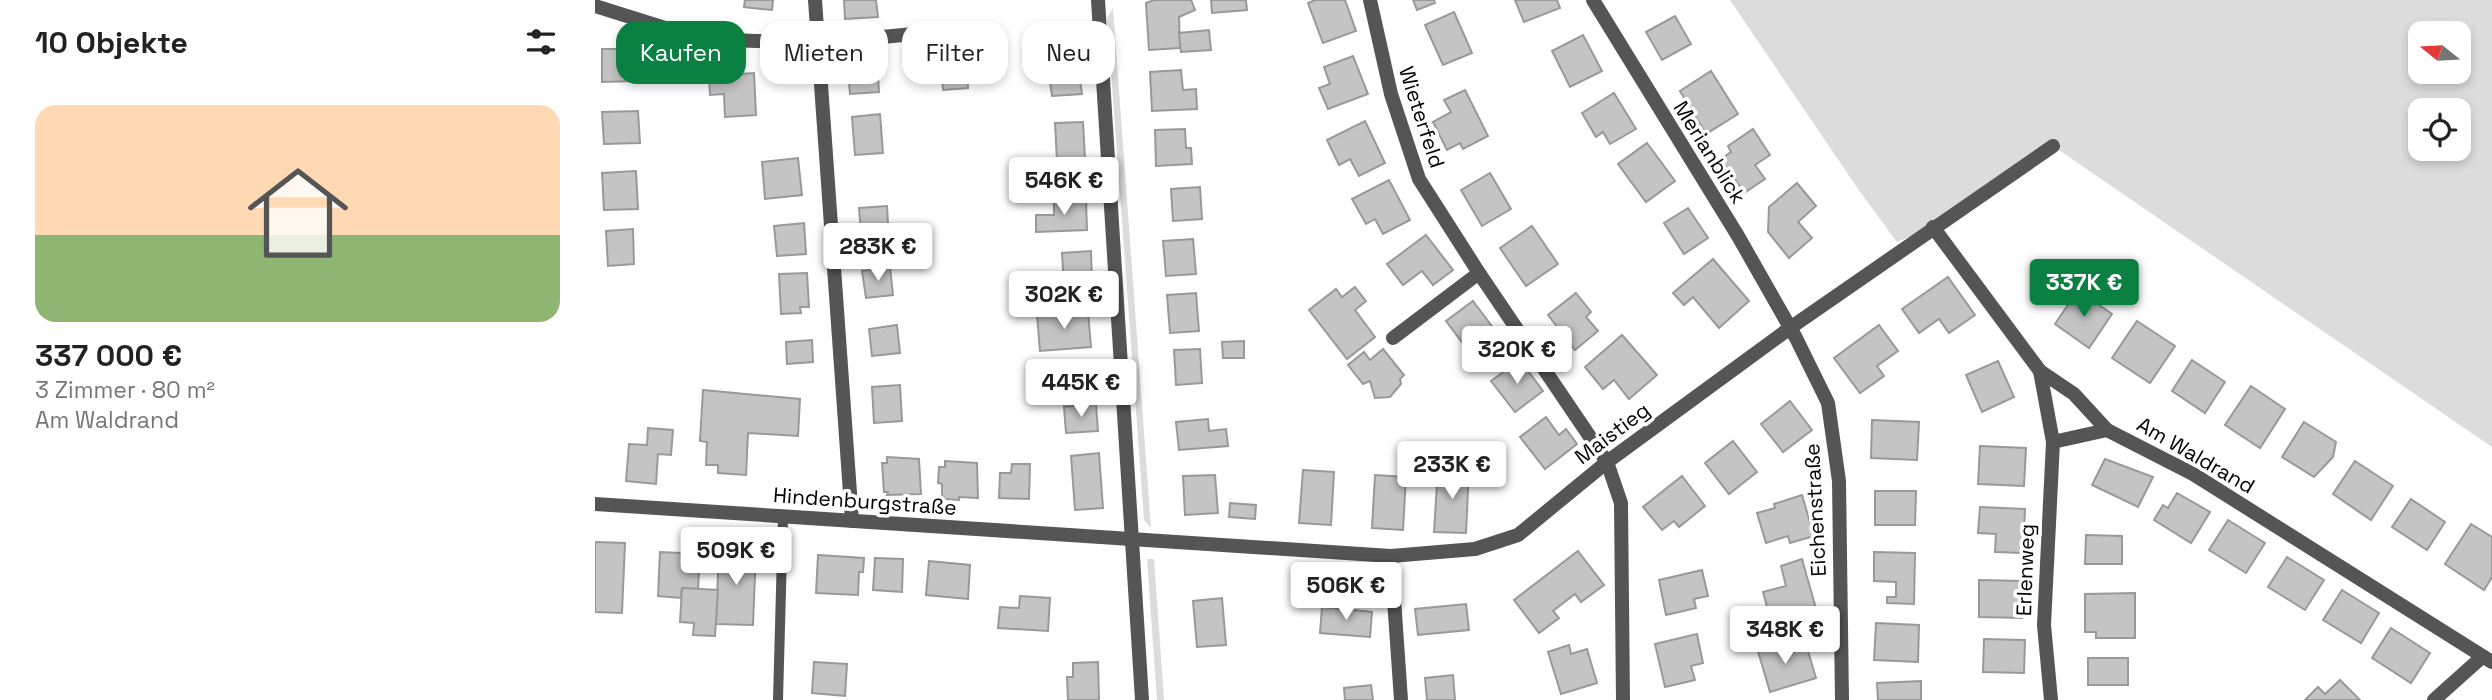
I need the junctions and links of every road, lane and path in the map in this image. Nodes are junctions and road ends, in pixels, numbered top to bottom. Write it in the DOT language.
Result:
graph roads {
  1 [pos="815,0"];
  2 [pos="1098,0"];
  3 [pos="1370,0"];
  4 [pos="1593,0"];
  5 [pos="595,6"];
  6 [pos="816,21"];
  7 [pos="760,41"];
  8 [pos="821,84"];
  9 [pos="2053,146"];
  10 [pos="1933,227"];
  11 [pos="1479,273"];
  12 [pos="1790,328"];
  13 [pos="1393,338"];
  14 [pos="2040,371"];
  15 [pos="2107,429"];
  16 [pos="2053,442"];
  17 [pos="1607,462"];
  18 [pos="595,504"];
  19 [pos="783,517"];
  20 [pos="852,521"];
  21 [pos="1133,541"];
  22 [pos="1391,556"];
  23 [pos="2487,660"];
  24 [pos="778,700"];
  25 [pos="1142,700"];
  26 [pos="1401,700"];
  27 [pos="1623,700"];
  28 [pos="1842,700"];
  29 [pos="2051,700"];
  30 [pos="2434,700"];
  1 -- 6 [label="street"];
  2 -- 21 [label="street"];
  3 -- 11 [label="street, Wieterfeld"];
  4 -- 12 [label="street, Merianblick"];
  5 -- 7 [label="street"];
  8 -- 20 [label="street"];
  9 -- 10 [label="street, Maistieg"];
  10 -- 12 [label="street, Maistieg"];
  10 -- 14 [label="street, Am Waldrand"];
  11 -- 13 [label="street"];
  11 -- 17 [label="street, Wieterfeld"];
  12 -- 17 [label="street, Maistieg"];
  12 -- 28 [label="street, Eichenstraße"];
  14 -- 15 [label="street, Am Waldrand"];
  14 -- 16 [label="street, Erlenweg"];
  15 -- 16 [label="street"];
  15 -- 23 [label="street, Am Waldrand"];
  16 -- 29 [label="street, Erlenweg"];
  17 -- 22 [label="street, Maistieg"];
  17 -- 27 [label="street, Wieterfeld"];
  18 -- 19 [label="street, Hindenburgstraße"];
  19 -- 20 [label="street, Hindenburgstraße"];
  19 -- 24 [label="lane"];
  20 -- 21 [label="street, Hindenburgstraße"];
  21 -- 22 [label="street, Maistieg"];
  21 -- 25 [label="street"];
  22 -- 26 [label="street"];
  23 -- 30 [label="street"];
}
